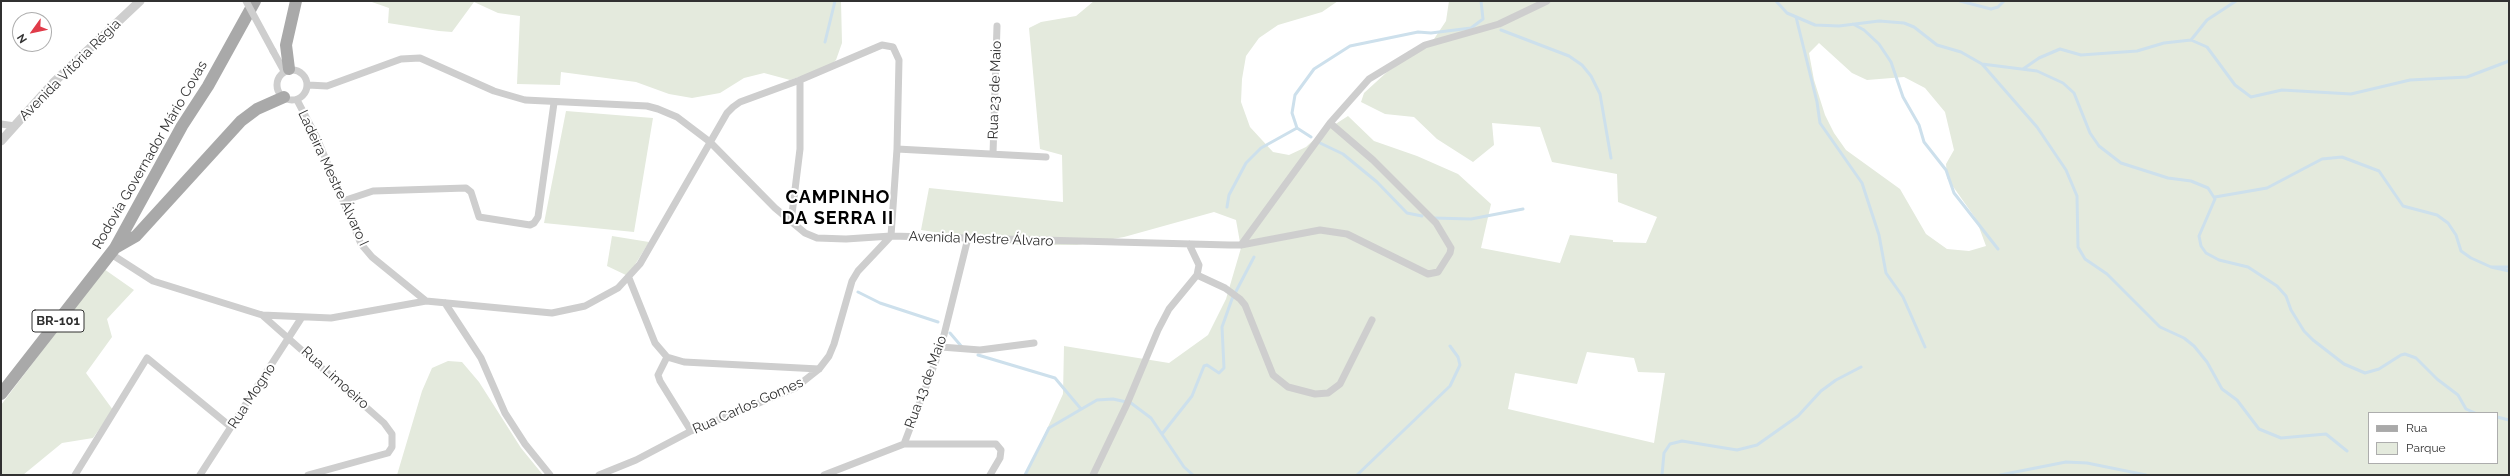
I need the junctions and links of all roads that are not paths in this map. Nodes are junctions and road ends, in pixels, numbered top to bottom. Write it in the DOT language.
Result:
graph roads {
  1 [pos="140,1"];
  2 [pos="246,1"];
  3 [pos="255,1"];
  4 [pos="296,1"];
  5 [pos="1547,1"];
  6 [pos="997,26"];
  7 [pos="287,70"];
  8 [pos="800,80"];
  9 [pos="308,85"];
  10 [pos="284,97"];
  11 [pos="296,100"];
  12 [pos="554,104"];
  13 [pos="1330,123"];
  14 [pos="1,124"];
  15 [pos="15,126"];
  16 [pos="1,141"];
  17 [pos="710,142"];
  18 [pos="897,149"];
  19 [pos="993,154"];
  20 [pos="1046,157"];
  21 [pos="343,201"];
  22 [pos="791,222"];
  23 [pos="891,236"];
  24 [pos="968,238"];
  25 [pos="1189,244"];
  26 [pos="1241,245"];
  27 [pos="113,251"];
  28 [pos="1197,275"];
  29 [pos="629,278"];
  30 [pos="426,301"];
  31 [pos="445,303"];
  32 [pos="262,315"];
  33 [pos="302,318"];
  34 [pos="1372,320"];
  35 [pos="290,338"];
  36 [pos="1034,343"];
  37 [pos="940,347"];
  38 [pos="667,357"];
  39 [pos="819,369"];
  40 [pos="1,394"];
  41 [pos="231,427"];
  42 [pos="691,431"];
  43 [pos="904,444"];
  44 [pos="75,475"];
  45 [pos="200,475"];
  46 [pos="308,475"];
  47 [pos="550,475"];
  48 [pos="599,475"];
  49 [pos="824,475"];
  50 [pos="990,475"];
  51 [pos="1093,475"];
  1 -- 15 [label="street, Avenida Vitória Régia"];
  2 -- 7 [label="street, bridge"];
  3 -- 27 [label="main road, Rodovia Governador Mário Covas / BR-101"];
  4 -- 7 [label="main road"];
  5 -- 13 [label="street"];
  6 -- 19 [label="street, Rua 23 de Maio"];
  7 -- 9 [label="street"];
  7 -- 10 [label="street"];
  8 -- 17 [label="street"];
  8 -- 18 [label="street"];
  8 -- 22 [label="street"];
  9 -- 11 [label="street"];
  9 -- 12 [label="street, Avenida Mestre Álvaro"];
  10 -- 11 [label="street"];
  10 -- 27 [label="main road"];
  11 -- 21 [label="street, Ladeira Mestre Álvaro I"];
  12 -- 17 [label="street, Avenida Mestre Álvaro"];
  12 -- 21 [label="street"];
  13 -- 26 [label="street"];
  13 -- 26 [label="street, Avenida Mestre Álvaro"];
  14 -- 15 [label="street"];
  15 -- 16 [label="street, Avenida Vitória Régia"];
  17 -- 22 [label="street, Avenida Mestre Álvaro"];
  17 -- 29 [label="street"];
  18 -- 19 [label="street"];
  18 -- 23 [label="street"];
  19 -- 20 [label="street"];
  21 -- 30 [label="street, Ladeira Mestre Álvaro I"];
  22 -- 23 [label="street, Avenida Mestre Álvaro"];
  23 -- 24 [label="street, Avenida Mestre Álvaro"];
  23 -- 39 [label="street, Rua Carlos Gomes"];
  24 -- 25 [label="street, Avenida Mestre Álvaro"];
  24 -- 37 [label="street, Rua 13 de Maio"];
  25 -- 26 [label="street, Avenida Mestre Álvaro"];
  25 -- 28 [label="street"];
  27 -- 32 [label="street"];
  27 -- 40 [label="main road, Rodovia Governador Mário Covas / BR-101"];
  28 -- 34 [label="street"];
  28 -- 51 [label="street"];
  29 -- 31 [label="street"];
  29 -- 38 [label="street"];
  30 -- 31 [label="street"];
  30 -- 33 [label="street"];
  31 -- 47 [label="street"];
  32 -- 33 [label="street"];
  32 -- 35 [label="street, Rua Limoeiro"];
  33 -- 35 [label="street, Rua Mogno"];
  35 -- 41 [label="street, Rua Mogno"];
  35 -- 46 [label="street, Rua Limoeiro"];
  36 -- 37 [label="street"];
  37 -- 43 [label="street, Rua 13 de Maio"];
  38 -- 39 [label="street"];
  38 -- 42 [label="street"];
  39 -- 42 [label="street, Rua Carlos Gomes"];
  41 -- 44 [label="street"];
  41 -- 45 [label="street, Rua Mogno"];
  42 -- 48 [label="street, Rua Carlos Gomes"];
  43 -- 49 [label="street, Rua 13 de Maio"];
  43 -- 50 [label="street"];
}
